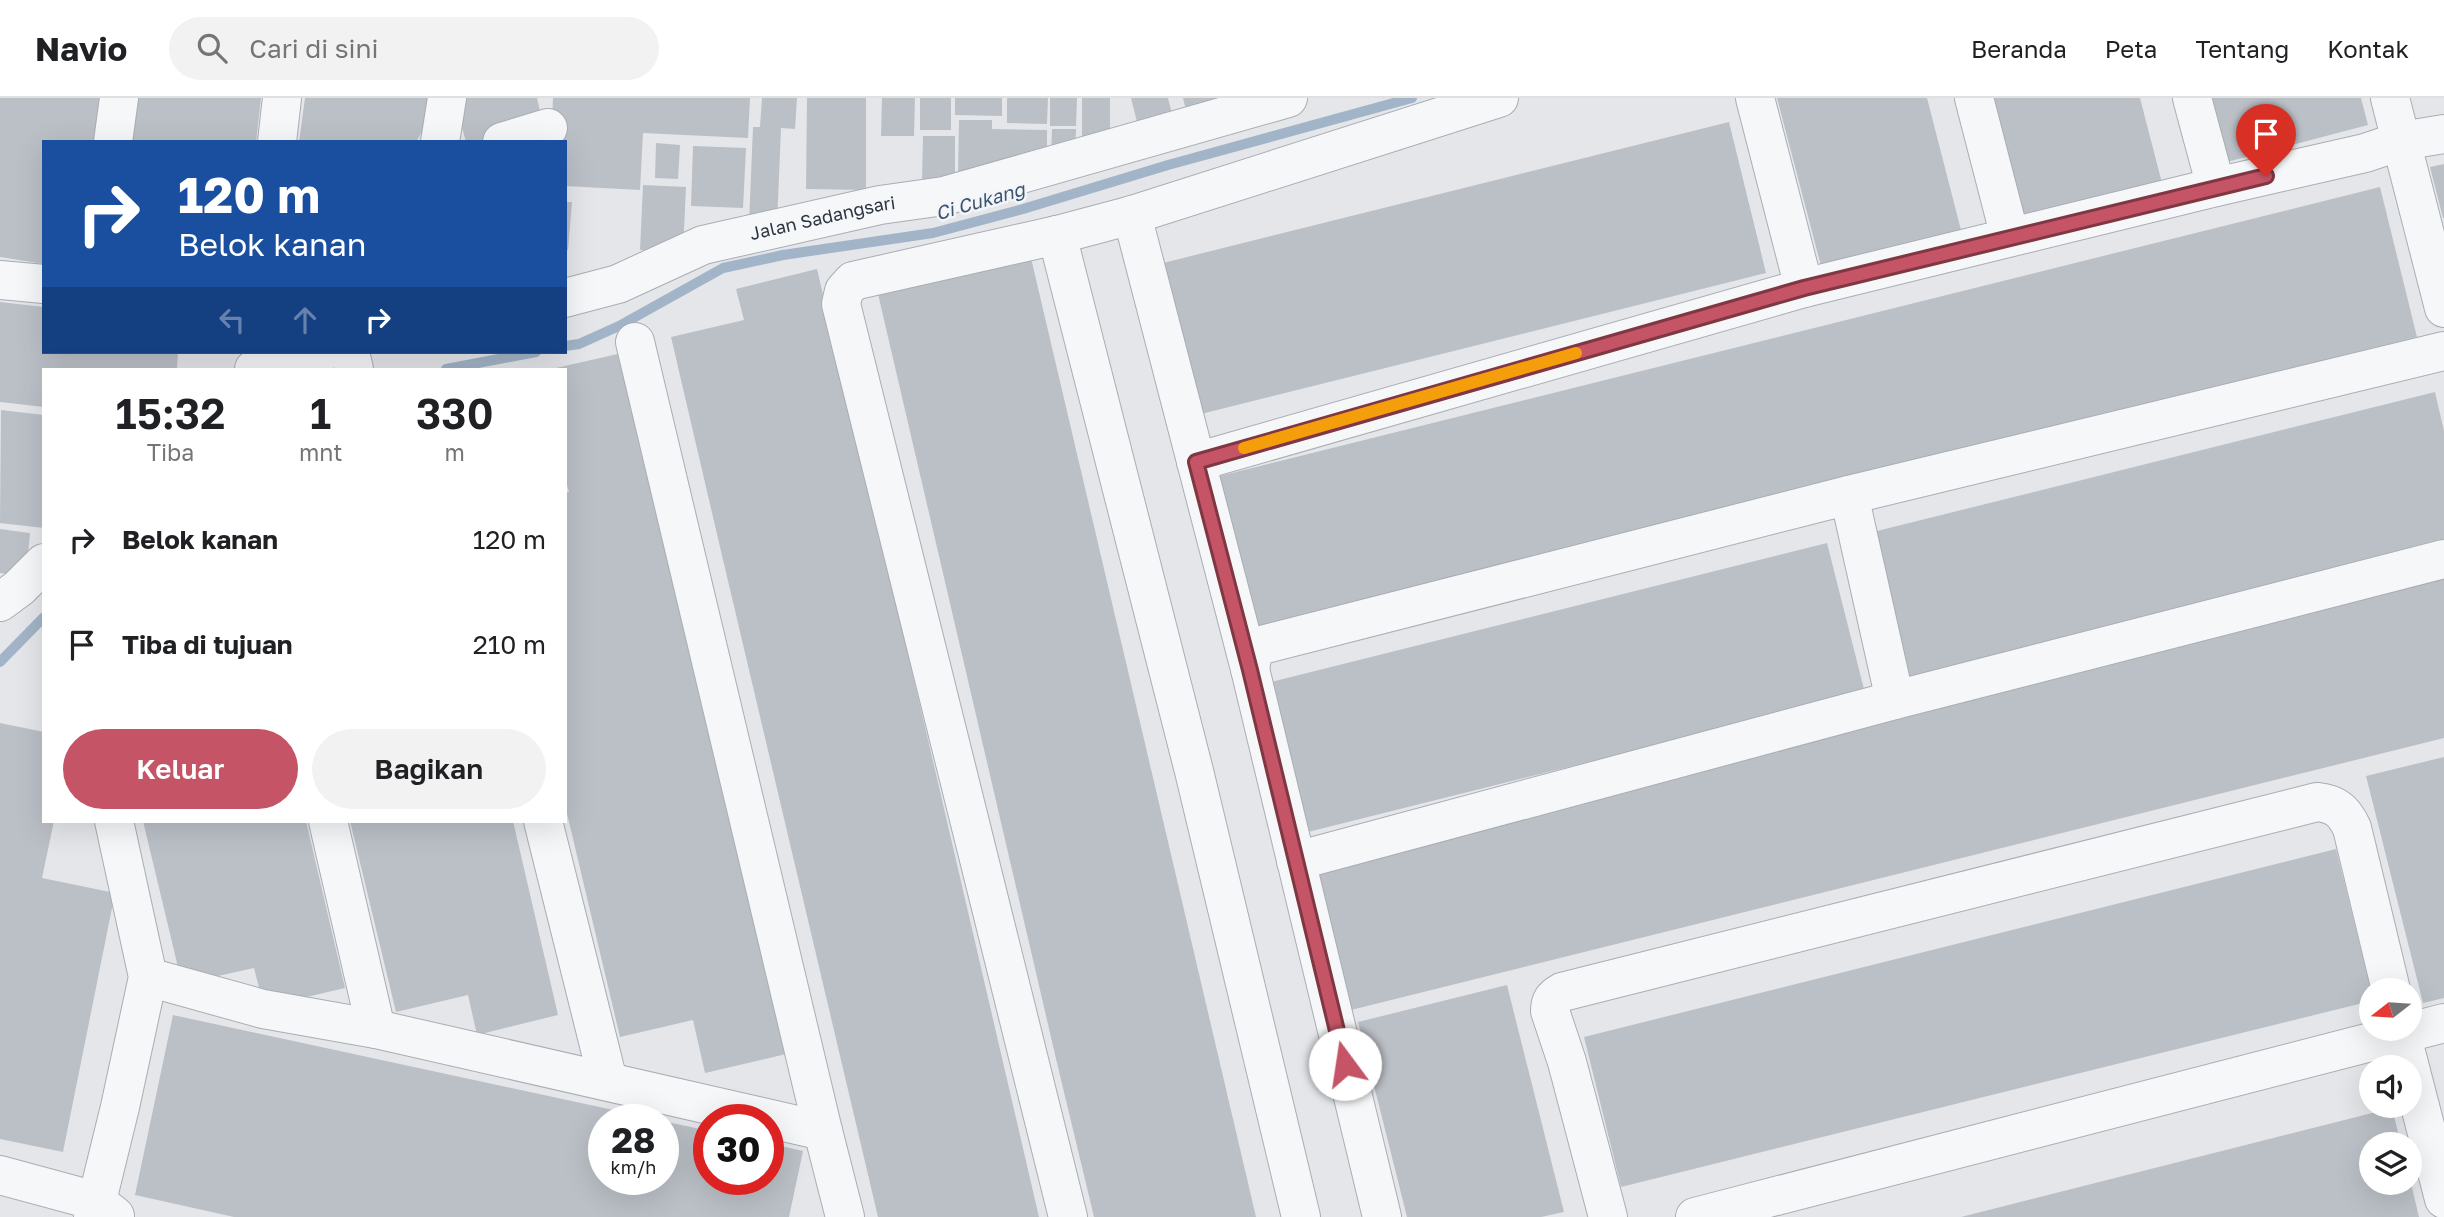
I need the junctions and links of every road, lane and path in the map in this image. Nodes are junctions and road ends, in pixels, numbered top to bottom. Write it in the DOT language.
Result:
graph roads {
  1 [pos="119,98"];
  2 [pos="282,98"];
  3 [pos="447,98"];
  4 [pos="1288,98"];
  5 [pos="1499,98"];
  6 [pos="1755,98"];
  7 [pos="1974,98"];
  8 [pos="2192,98"];
  9 [pos="2390,98"];
  10 [pos="548,128"];
  11 [pos="2444,134"];
  12 [pos="113,140"];
  13 [pos="277,140"];
  14 [pos="440,140"];
  15 [pos="509,140"];
  16 [pos="2401,141"];
  17 [pos="2216,187"];
  18 [pos="1132,215"];
  19 [pos="1056,235"];
  20 [pos="2010,237"];
  21 [pos="0,281"];
  22 [pos="42,284"];
  23 [pos="1804,288"];
  24 [pos="567,297"];
  25 [pos="2444,308"];
  26 [pos="635,342"];
  27 [pos="2444,351"];
  28 [pos="314,354"];
  29 [pos="257,368"];
  30 [pos="1196,462"];
  31 [pos="1849,495"];
  32 [pos="2444,559"];
  33 [pos="42,565"];
  34 [pos="0,602"];
  35 [pos="1250,670"];
  36 [pos="1895,700"];
  37 [pos="114,823"];
  38 [pos="328,823"];
  39 [pos="543,823"];
  40 [pos="1296,861"];
  41 [pos="148,977"];
  42 [pos="2388,978"];
  43 [pos="2444,1023"];
  44 [pos="2422,1028"];
  45 [pos="376,1029"];
  46 [pos="2367,1041"];
  47 [pos="2403,1041"];
  48 [pos="608,1082"];
  49 [pos="822,1131"];
  50 [pos="0,1175"];
  51 [pos="2444,1199"];
  52 [pos="101,1211"];
  53 [pos="845,1217"];
  54 [pos="1068,1217"];
  55 [pos="1301,1217"];
  56 [pos="1382,1217"];
  57 [pos="1608,1217"];
  58 [pos="1695,1217"];
  1 -- 12 [label="street"];
  2 -- 13 [label="street"];
  3 -- 14 [label="street"];
  4 -- 24 [label="street, Jalan Sadangsari"];
  5 -- 18 [label="street"];
  6 -- 23 [label="street"];
  7 -- 20 [label="street"];
  8 -- 17 [label="street"];
  9 -- 16 [label="street"];
  10 -- 15 [label="street"];
  11 -- 16 [label="street"];
  16 -- 17 [label="street"];
  16 -- 25 [label="street"];
  17 -- 20 [label="street"];
  18 -- 19 [label="street"];
  18 -- 30 [label="street"];
  19 -- 54 [label="street"];
  19 -- 55 [label="street"];
  20 -- 23 [label="street"];
  21 -- 22 [label="street"];
  23 -- 30 [label="street"];
  26 -- 49 [label="street"];
  27 -- 31 [label="street"];
  28 -- 29 [label="street"];
  30 -- 35 [label="street"];
  31 -- 35 [label="street"];
  31 -- 36 [label="street"];
  32 -- 36 [label="street"];
  33 -- 34 [label="street"];
  35 -- 40 [label="street"];
  36 -- 40 [label="street"];
  37 -- 41 [label="street"];
  38 -- 45 [label="street"];
  39 -- 48 [label="street"];
  40 -- 56 [label="street"];
  41 -- 45 [label="street"];
  41 -- 52 [label="street"];
  42 -- 57 [label="street"];
  43 -- 44 [label="street"];
  45 -- 48 [label="street"];
  46 -- 58 [label="street"];
  47 -- 51 [label="street"];
  48 -- 49 [label="street"];
  49 -- 53 [label="street"];
  50 -- 52 [label="street"];
}
